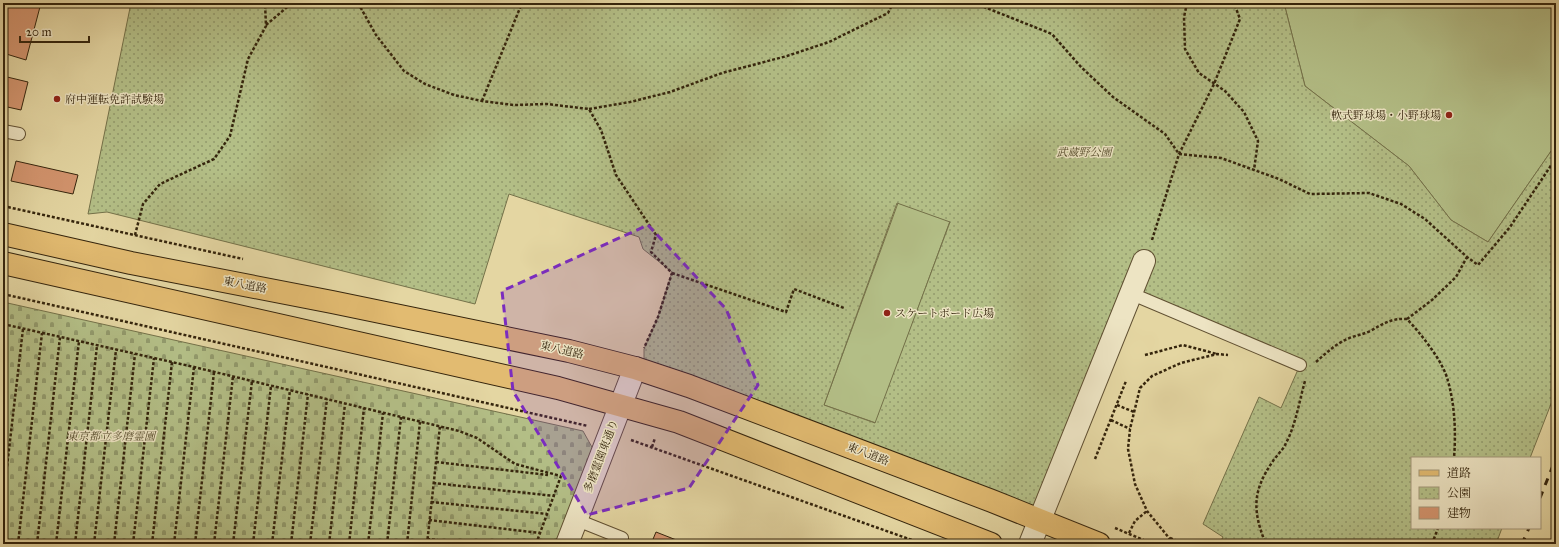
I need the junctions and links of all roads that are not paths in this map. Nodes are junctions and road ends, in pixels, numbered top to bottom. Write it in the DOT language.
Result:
graph roads {
  1 [pos="3,131"];
  2 [pos="19,134"];
  3 [pos="3,234"];
  4 [pos="1144,261"];
  5 [pos="3,263"];
  6 [pos="1132,294"];
  7 [pos="1300,365"];
  8 [pos="635,368"];
  9 [pos="620,404"];
  10 [pos="577,520"];
  11 [pos="1040,520"];
  12 [pos="567,544"];
  13 [pos="620,544"];
  14 [pos="991,544"];
  15 [pos="1030,544"];
  16 [pos="1099,544"];
  1 -- 2 [label="lane"];
  3 -- 8 [label="main road, 東八道路"];
  4 -- 6 [label="street"];
  5 -- 9 [label="main road"];
  6 -- 7 [label="lane"];
  6 -- 11 [label="street"];
  8 -- 9 [label="street, 多磨霊園東通り"];
  8 -- 11 [label="main road, 東八道路"];
  9 -- 10 [label="street, 多磨霊園東通り"];
  9 -- 14 [label="main road"];
  10 -- 12 [label="street, 多磨霊園東通り"];
  10 -- 13 [label="lane"];
  11 -- 15 [label="street"];
  11 -- 16 [label="main road, 東八道路"];
}
